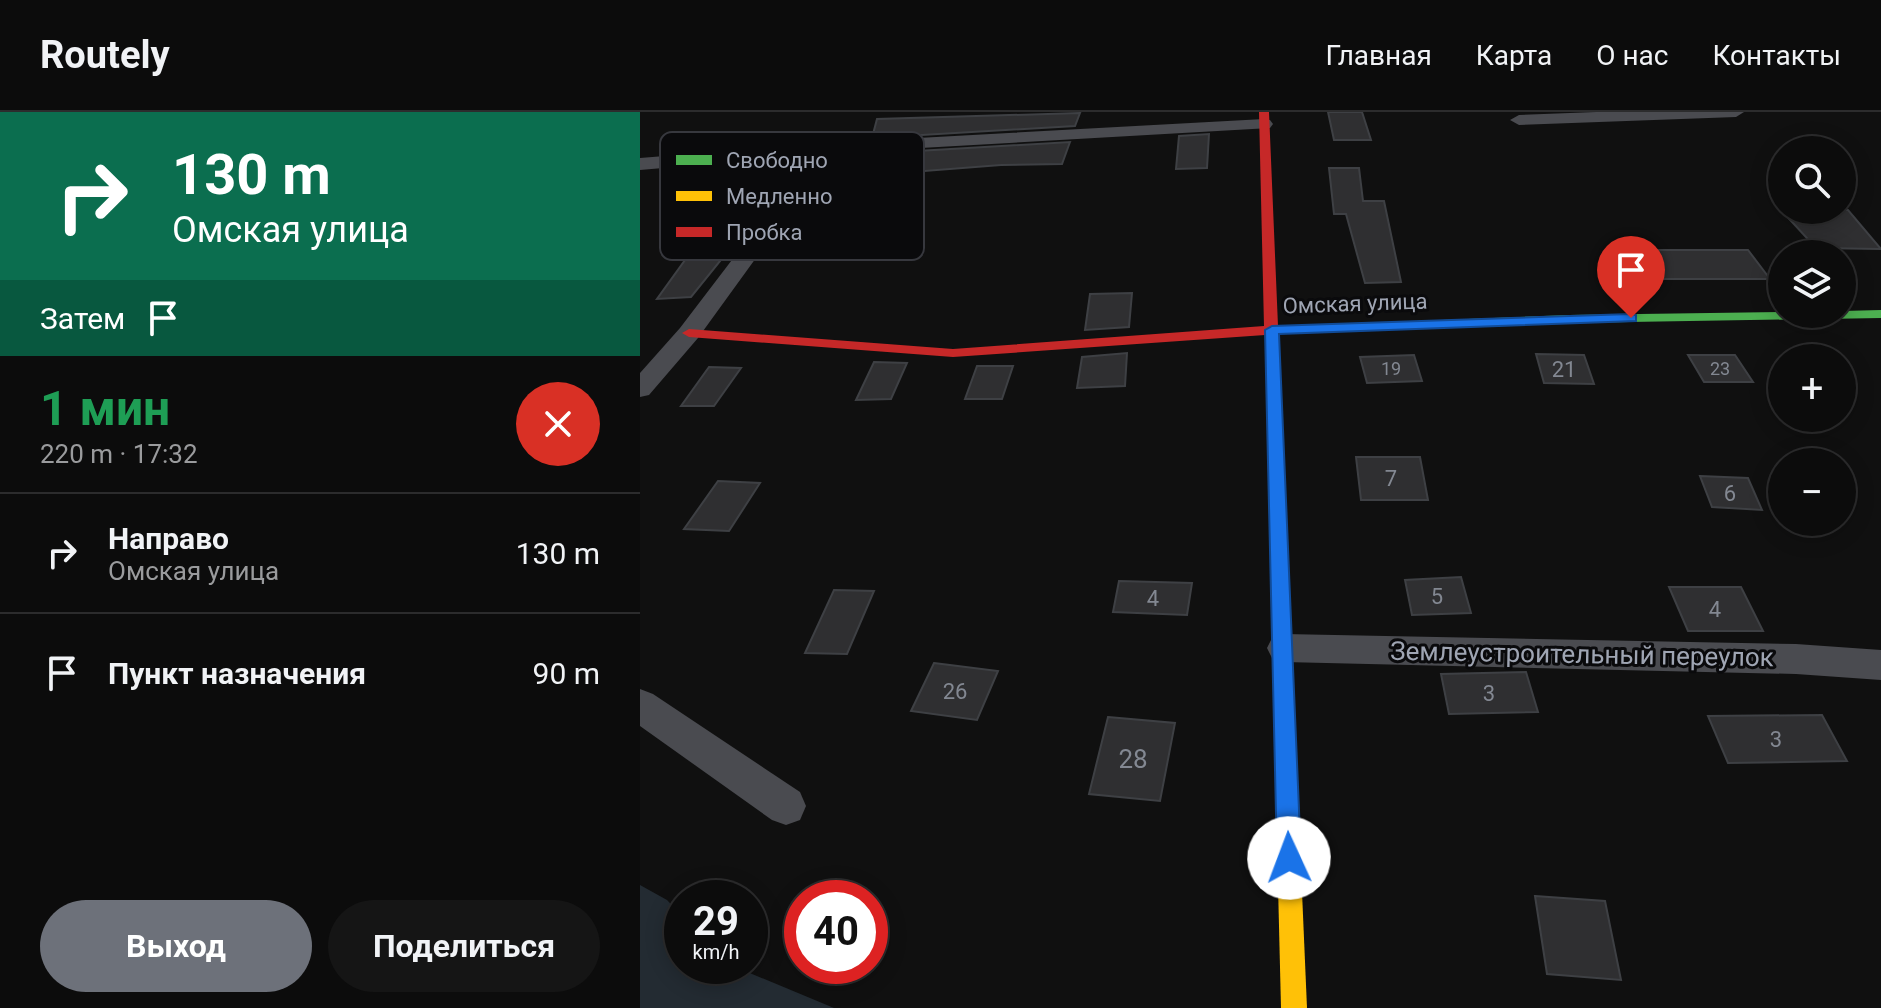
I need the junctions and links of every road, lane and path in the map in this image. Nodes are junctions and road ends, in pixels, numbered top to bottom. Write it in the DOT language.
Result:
graph roads {
  1 [pos="1736,112"];
  2 [pos="1264,118"];
  3 [pos="1519,120"];
  4 [pos="924,141"];
  5 [pos="660,162"];
  6 [pos="640,164"];
  7 [pos="743,260"];
  8 [pos="1881,314"];
  9 [pos="1272,330"];
  10 [pos="689,333"];
  11 [pos="640,389"];
  12 [pos="1284,648"];
  13 [pos="1881,665"];
  14 [pos="640,705"];
  15 [pos="786,806"];
  16 [pos="1294,1008"];
  1 -- 3 [label="street"];
  2 -- 4 [label="street"];
  2 -- 9 [label="street"];
  5 -- 6 [label="street"];
  7 -- 10 [label="street"];
  8 -- 9 [label="street, Омская улица"];
  9 -- 10 [label="street, Омская улица"];
  9 -- 12 [label="street"];
  10 -- 11 [label="street"];
  12 -- 13 [label="street, Землеустроительный переулок"];
  12 -- 16 [label="street"];
  14 -- 15 [label="street"];
}
